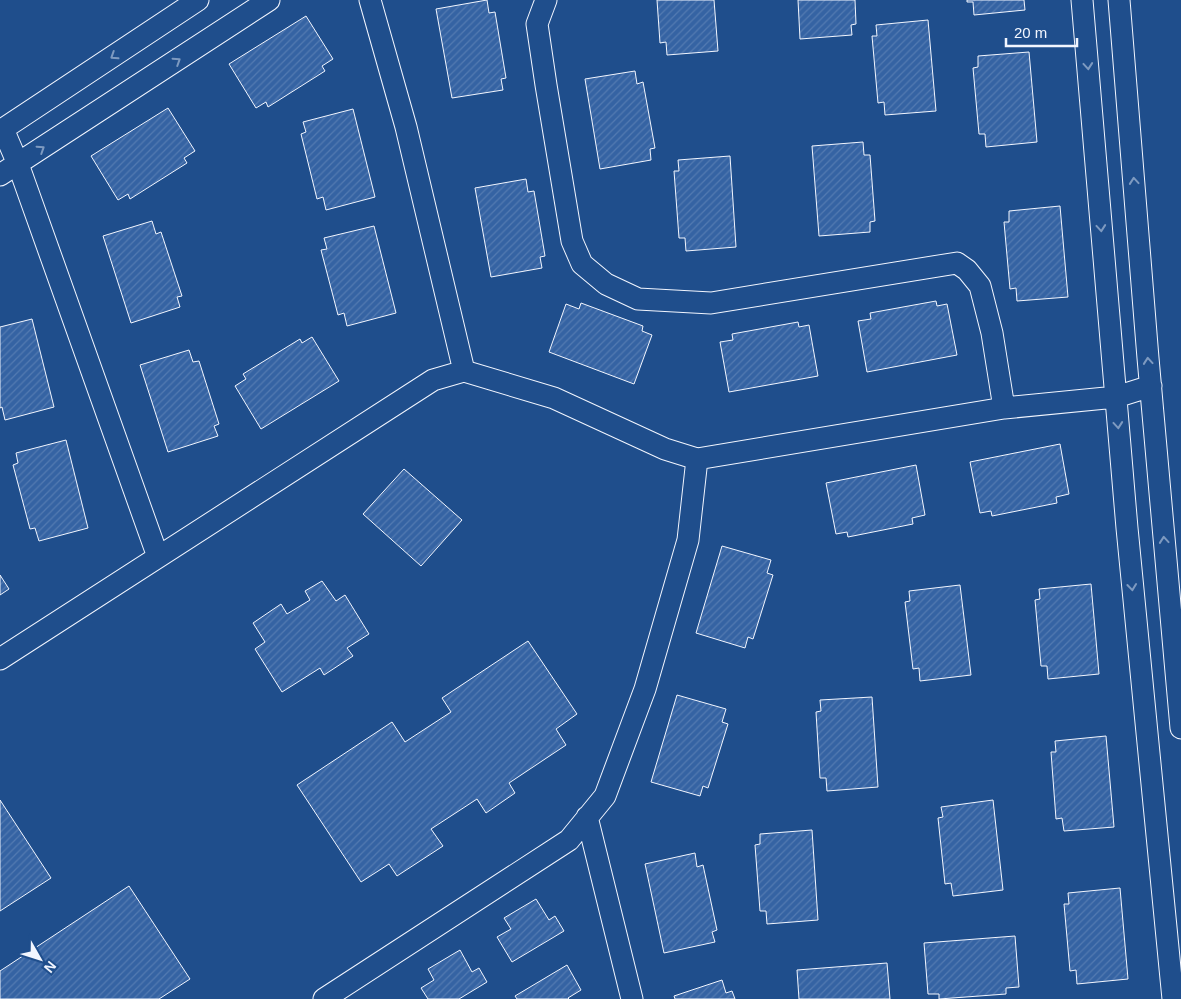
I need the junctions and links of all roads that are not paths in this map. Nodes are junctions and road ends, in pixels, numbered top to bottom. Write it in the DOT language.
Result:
graph roads {
  1 [pos="198,0"];
  2 [pos="269,0"];
  3 [pos="370,0"];
  4 [pos="546,0"];
  5 [pos="1082,0"];
  6 [pos="1119,0"];
  7 [pos="1,130"];
  8 [pos="18,164"];
  9 [pos="0,176"];
  10 [pos="464,371"];
  11 [pos="1151,386"];
  12 [pos="1116,397"];
  13 [pos="1004,408"];
  14 [pos="696,459"];
  15 [pos="158,557"];
  16 [pos="0,659"];
  17 [pos="1181,728"];
  18 [pos="587,817"];
  19 [pos="324,999"];
  20 [pos="632,999"];
  21 [pos="1173,999"];
  1 -- 7 [label="street, one-way"];
  8 -- 2 [label="street, one-way"];
  3 -- 10 [label="street"];
  4 -- 13 [label="street"];
  5 -- 12 [label="street, one-way"];
  11 -- 6 [label="street, one-way"];
  7 -- 8 [label="street"];
  8 -- 9 [label="street"];
  8 -- 15 [label="street"];
  10 -- 14 [label="street"];
  10 -- 15 [label="street"];
  11 -- 12 [label="street"];
  17 -- 11 [label="street, one-way"];
  12 -- 13 [label="street"];
  12 -- 21 [label="street, one-way"];
  13 -- 14 [label="street"];
  14 -- 18 [label="street"];
  15 -- 16 [label="street"];
  18 -- 19 [label="street"];
  18 -- 20 [label="street"];
}
